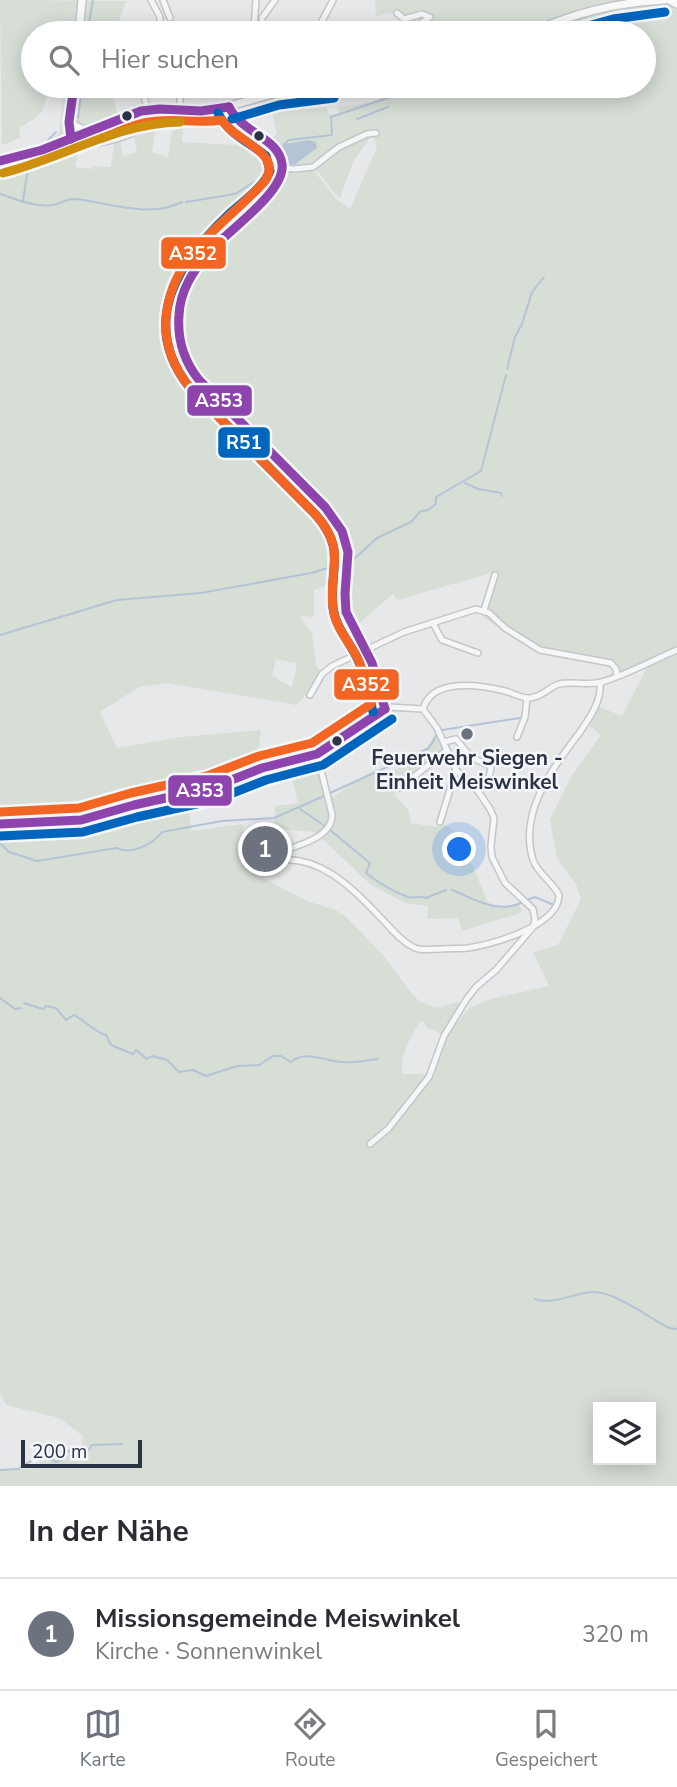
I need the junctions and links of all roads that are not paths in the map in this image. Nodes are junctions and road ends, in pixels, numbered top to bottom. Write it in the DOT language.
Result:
graph roads {
  1 [pos="82,0"];
  2 [pos="151,0"];
  3 [pos="163,0"];
  4 [pos="256,0"];
  5 [pos="275,0"];
  6 [pos="333,0"];
  7 [pos="664,0"];
  8 [pos="669,0"];
  9 [pos="677,4"];
  10 [pos="397,13"];
  11 [pos="170,18"];
  12 [pos="80,21"];
  13 [pos="160,21"];
  14 [pos="254,21"];
  15 [pos="262,21"];
  16 [pos="322,21"];
  17 [pos="424,21"];
  18 [pos="562,21"];
  19 [pos="72,98"];
  20 [pos="145,98"];
  21 [pos="180,98"];
  22 [pos="259,98"];
  23 [pos="146,104"];
  24 [pos="229,107"];
  25 [pos="180,110"];
  26 [pos="70,118"];
  27 [pos="88,132"];
  28 [pos="133,133"];
  29 [pos="376,133"];
  30 [pos="71,139"];
  31 [pos="0,160"];
  32 [pos="283,168"];
  33 [pos="495,575"];
  34 [pos="484,610"];
  35 [pos="433,623"];
  36 [pos="367,649"];
  37 [pos="677,650"];
  38 [pos="478,653"];
  39 [pos="617,675"];
  40 [pos="600,682"];
  41 [pos="310,695"];
  42 [pos="527,698"];
  43 [pos="385,709"];
  44 [pos="423,709"];
  45 [pos="517,737"];
  46 [pos="444,742"];
  47 [pos="447,750"];
  48 [pos="317,754"];
  49 [pos="456,770"];
  50 [pos="400,788"];
  51 [pos="478,791"];
  52 [pos="440,822"];
  53 [pos="0,824"];
  54 [pos="533,927"];
  55 [pos="370,1144"];
  1 -- 12 [label="main road"];
  2 -- 13 [label="street"];
  3 -- 11 [label="street"];
  4 -- 14 [label="street"];
  5 -- 15 [label="street"];
  6 -- 16 [label="street"];
  7 -- 18 [label="main road"];
  8 -- 9 [label="main road"];
  10 -- 17 [label="street"];
  19 -- 26 [label="main road"];
  20 -- 23 [label="street"];
  21 -- 25 [label="street"];
  22 -- 24 [label="main road"];
  24 -- 25 [label="main road"];
  24 -- 32 [label="street"];
  25 -- 27 [label="main road"];
  26 -- 27 [label="main road"];
  26 -- 30 [label="main road"];
  27 -- 30 [label="main road"];
  28 -- 30 [label="street"];
  29 -- 32 [label="street"];
  30 -- 31 [label="main road"];
  32 -- 36 [label="street"];
  33 -- 34 [label="street"];
  34 -- 35 [label="street"];
  34 -- 39 [label="street"];
  35 -- 36 [label="street"];
  35 -- 38 [label="street"];
  36 -- 41 [label="street"];
  36 -- 43 [label="street"];
  37 -- 39 [label="street"];
  39 -- 40 [label="street"];
  40 -- 42 [label="street"];
  40 -- 54 [label="street"];
  42 -- 44 [label="street"];
  42 -- 45 [label="street"];
  43 -- 44 [label="street"];
  43 -- 48 [label="street"];
  44 -- 46 [label="street"];
  46 -- 47 [label="street"];
  46 -- 51 [label="street"];
  47 -- 49 [label="street"];
  47 -- 50 [label="street"];
  48 -- 53 [label="street"];
  48 -- 54 [label="street"];
  49 -- 51 [label="street"];
  49 -- 52 [label="street"];
  51 -- 54 [label="street"];
  54 -- 55 [label="street"];
}
